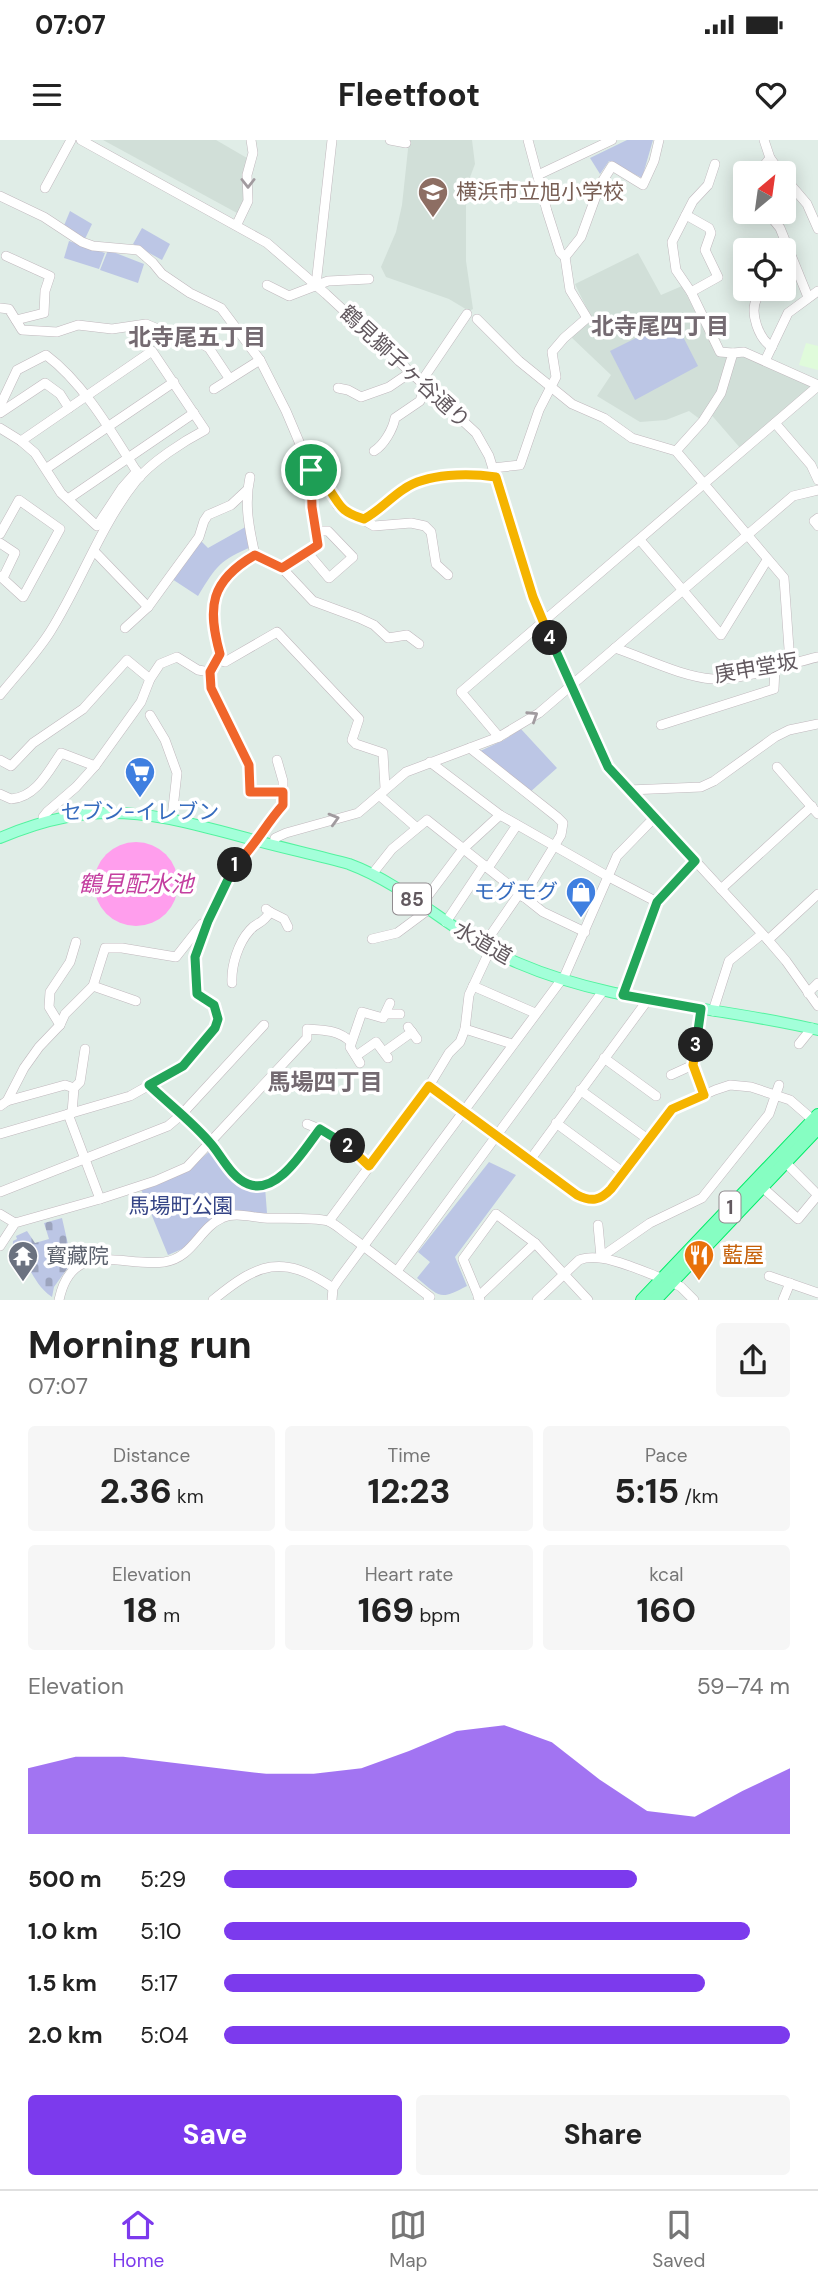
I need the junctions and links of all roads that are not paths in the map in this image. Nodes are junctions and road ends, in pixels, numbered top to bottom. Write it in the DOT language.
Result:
graph roads {
  1 [pos="71,140"];
  2 [pos="81,140"];
  3 [pos="251,140"];
  4 [pos="332,140"];
  5 [pos="390,140"];
  6 [pos="528,140"];
  7 [pos="612,140"];
  8 [pos="659,140"];
  9 [pos="764,140"];
  10 [pos="406,143"];
  11 [pos="770,158"];
  12 [pos="768,161"];
  13 [pos="772,161"];
  14 [pos="715,164"];
  15 [pos="538,175"];
  16 [pos="45,188"];
  17 [pos="796,191"];
  18 [pos="0,196"];
  19 [pos="686,215"];
  20 [pos="237,224"];
  21 [pos="777,224"];
  22 [pos="818,229"];
  23 [pos="6,256"];
  24 [pos="565,257"];
  25 [pos="369,279"];
  26 [pos="267,285"];
  27 [pos="316,285"];
  28 [pos="818,291"];
  29 [pos="691,292"];
  30 [pos="808,297"];
  31 [pos="756,301"];
  32 [pos="0,308"];
  33 [pos="467,314"];
  34 [pos="477,319"];
  35 [pos="16,320"];
  36 [pos="772,347"];
  37 [pos="733,353"];
  38 [pos="260,360"];
  39 [pos="765,361"];
  40 [pos="411,372"];
  41 [pos="229,379"];
  42 [pos="174,382"];
  43 [pos="4,383"];
  44 [pos="423,383"];
  45 [pos="551,386"];
  46 [pos="818,386"];
  47 [pos="214,388"];
  48 [pos="338,388"];
  49 [pos="86,397"];
  50 [pos="0,406"];
  51 [pos="69,408"];
  52 [pos="0,413"];
  53 [pos="194,413"];
  54 [pos="775,423"];
  55 [pos="107,427"];
  56 [pos="0,428"];
  57 [pos="21,440"];
  58 [pos="374,451"];
  59 [pos="676,451"];
  60 [pos="128,458"];
  61 [pos="47,468"];
  62 [pos="311,470"];
  63 [pos="494,473"];
  64 [pos="138,474"];
  65 [pos="250,477"];
  66 [pos="818,480"];
  67 [pos="705,485"];
  68 [pos="818,490"];
  69 [pos="246,491"];
  70 [pos="68,499"];
  71 [pos="818,518"];
  72 [pos="364,519"];
  73 [pos="818,526"];
  74 [pos="316,531"];
  75 [pos="0,534"];
  76 [pos="747,536"];
  77 [pos="640,540"];
  78 [pos="0,543"];
  79 [pos="94,552"];
  80 [pos="307,552"];
  81 [pos="255,555"];
  82 [pos="767,560"];
  83 [pos="282,568"];
  84 [pos="448,575"];
  85 [pos="1,577"];
  86 [pos="683,590"];
  87 [pos="148,607"];
  88 [pos="543,623"];
  89 [pos="124,628"];
  90 [pos="419,644"];
  91 [pos="615,648"];
  92 [pos="818,657"];
  93 [pos="219,660"];
  94 [pos="790,663"];
  95 [pos="775,667"];
  96 [pos="210,672"];
  97 [pos="150,679"];
  98 [pos="571,686"];
  99 [pos="0,695"];
  100 [pos="150,715"];
  101 [pos="818,724"];
  102 [pos="661,725"];
  103 [pos="499,737"];
  104 [pos="470,748"];
  105 [pos="0,760"];
  106 [pos="277,760"];
  107 [pos="430,762"];
  108 [pos="95,766"];
  109 [pos="776,766"];
  110 [pos="629,790"];
  111 [pos="382,791"];
  112 [pos="283,792"];
  113 [pos="0,794"];
  114 [pos="815,810"];
  115 [pos="500,815"];
  116 [pos="172,817"];
  117 [pos="654,818"];
  118 [pos="44,821"];
  119 [pos="517,825"];
  120 [pos="417,828"];
  121 [pos="1,836"];
  122 [pos="256,840"];
  123 [pos="274,845"];
  124 [pos="554,846"];
  125 [pos="463,849"];
  126 [pos="695,861"];
  127 [pos="486,867"];
  128 [pos="373,873"];
  129 [pos="609,877"];
  130 [pos="721,889"];
  131 [pos="818,894"];
  132 [pos="521,896"];
  133 [pos="657,902"];
  134 [pos="425,908"];
  135 [pos="208,921"];
  136 [pos="446,922"];
  137 [pos="288,927"];
  138 [pos="585,932"];
  139 [pos="765,937"];
  140 [pos="372,939"];
  141 [pos="76,942"];
  142 [pos="487,948"];
  143 [pos="561,980"];
  144 [pos="232,983"];
  145 [pos="818,983"];
  146 [pos="93,986"];
  147 [pos="473,986"];
  148 [pos="603,991"];
  149 [pos="808,993"];
  150 [pos="623,995"];
  151 [pos="645,998"];
  152 [pos="136,1001"];
  153 [pos="390,1003"];
  154 [pos="818,1006"];
  155 [pos="707,1010"];
  156 [pos="536,1013"];
  157 [pos="386,1014"];
  158 [pos="400,1014"];
  159 [pos="60,1025"];
  160 [pos="264,1025"];
  161 [pos="465,1029"];
  162 [pos="815,1029"];
  163 [pos="413,1033"];
  164 [pos="351,1042"];
  165 [pos="799,1044"];
  166 [pos="512,1045"];
  167 [pos="85,1049"];
  168 [pos="604,1058"];
  169 [pos="693,1065"];
  170 [pos="671,1074"];
  171 [pos="149,1085"];
  172 [pos="429,1086"];
  173 [pos="74,1088"];
  174 [pos="580,1090"];
  175 [pos="777,1090"];
  176 [pos="704,1095"];
  177 [pos="656,1096"];
  178 [pos="3,1103"];
  179 [pos="464,1112"];
  180 [pos="70,1114"];
  181 [pos="181,1115"];
  182 [pos="816,1121"];
  183 [pos="556,1123"];
  184 [pos="307,1124"];
  185 [pos="320,1129"];
  186 [pos="0,1134"];
  187 [pos="498,1137"];
  188 [pos="649,1140"];
  189 [pos="210,1142"];
  190 [pos="84,1160"];
  191 [pos="530,1160"];
  192 [pos="786,1163"];
  193 [pos="369,1166"];
  194 [pos="624,1173"];
  195 [pos="762,1187"];
  196 [pos="0,1192"];
  197 [pos="818,1195"];
  198 [pos="100,1199"];
  199 [pos="0,1214"];
  200 [pos="329,1221"];
  201 [pos="15,1223"];
  202 [pos="598,1225"];
  203 [pos="535,1243"];
  204 [pos="0,1246"];
  205 [pos="363,1247"];
  206 [pos="601,1257"];
  207 [pos="397,1271"];
  208 [pos="564,1275"];
  209 [pos="769,1276"];
  210 [pos="667,1281"];
  211 [pos="790,1283"];
  212 [pos="333,1288"];
  213 [pos="818,1293"];
  214 [pos="479,1299"];
  215 [pos="60,1300"];
  216 [pos="213,1300"];
  217 [pos="331,1300"];
  218 [pos="428,1300"];
  219 [pos="537,1300"];
  220 [pos="588,1300"];
  221 [pos="642,1300"];
  222 [pos="655,1300"];
  223 [pos="694,1300"];
  224 [pos="783,1300"];
  1 -- 16 [label="street"];
  2 -- 20 [label="street, 鶴見獅子ヶ谷通り"];
  3 -- 20 [label="street, one-way"];
  4 -- 27 [label="street"];
  5 -- 10 [label="street"];
  6 -- 15 [label="street"];
  7 -- 15 [label="street"];
  8 -- 24 [label="street"];
  9 -- 11 [label="street"];
  11 -- 12 [label="street"];
  11 -- 13 [label="street"];
  14 -- 19 [label="street"];
  15 -- 24 [label="street"];
  17 -- 22 [label="street"];
  18 -- 38 [label="street"];
  19 -- 29 [label="street"];
  19 -- 29 [label="street"];
  20 -- 27 [label="street, 鶴見獅子ヶ谷通り"];
  21 -- 30 [label="street"];
  23 -- 35 [label="street"];
  24 -- 45 [label="street"];
  25 -- 27 [label="street"];
  26 -- 27 [label="street"];
  27 -- 40 [label="street, 鶴見獅子ヶ谷通り"];
  28 -- 30 [label="street"];
  29 -- 37 [label="street"];
  30 -- 36 [label="street"];
  31 -- 36 [label="street"];
  32 -- 35 [label="street"];
  33 -- 44 [label="street"];
  34 -- 45 [label="street"];
  35 -- 41 [label="street"];
  36 -- 39 [label="street"];
  37 -- 39 [label="street"];
  37 -- 59 [label="street"];
  38 -- 41 [label="street"];
  38 -- 62 [label="street"];
  39 -- 46 [label="street"];
  40 -- 44 [label="street, 鶴見獅子ヶ谷通り"];
  40 -- 48 [label="street"];
  41 -- 47 [label="street"];
  42 -- 49 [label="street"];
  42 -- 53 [label="street"];
  42 -- 55 [label="street"];
  43 -- 49 [label="street"];
  43 -- 50 [label="street"];
  44 -- 58 [label="street"];
  44 -- 63 [label="street, 鶴見獅子ヶ谷通り"];
  45 -- 59 [label="street"];
  45 -- 63 [label="street"];
  46 -- 54 [label="street"];
  49 -- 51 [label="street"];
  49 -- 55 [label="street"];
  51 -- 52 [label="street"];
  51 -- 57 [label="street"];
  53 -- 60 [label="street"];
  53 -- 64 [label="street"];
  54 -- 66 [label="street"];
  54 -- 67 [label="street"];
  55 -- 60 [label="street"];
  55 -- 61 [label="street"];
  56 -- 57 [label="street"];
  57 -- 61 [label="street"];
  59 -- 67 [label="street"];
  60 -- 64 [label="street"];
  60 -- 70 [label="street"];
  61 -- 70 [label="street"];
  62 -- 72 [label="street"];
  62 -- 74 [label="street"];
  63 -- 72 [label="street"];
  63 -- 88 [label="street, 鶴見獅子ヶ谷通り"];
  64 -- 70 [label="street"];
  64 -- 79 [label="street"];
  65 -- 69 [label="street"];
  67 -- 76 [label="street"];
  67 -- 77 [label="street"];
  68 -- 76 [label="street"];
  69 -- 81 [label="street"];
  69 -- 87 [label="street"];
  71 -- 73 [label="street"];
  72 -- 84 [label="street"];
  74 -- 80 [label="street"];
  74 -- 80 [label="street"];
  75 -- 85 [label="street"];
  76 -- 82 [label="street"];
  76 -- 86 [label="street"];
  77 -- 86 [label="street"];
  77 -- 88 [label="street"];
  78 -- 85 [label="street"];
  79 -- 87 [label="street"];
  79 -- 99 [label="street"];
  80 -- 83 [label="street"];
  81 -- 83 [label="street"];
  81 -- 93 [label="street"];
  82 -- 86 [label="street"];
  82 -- 94 [label="street"];
  83 -- 90 [label="street"];
  86 -- 91 [label="street"];
  87 -- 89 [label="street"];
  88 -- 98 [label="street, 鶴見獅子ヶ谷通り"];
  88 -- 103 [label="street"];
  91 -- 95 [label="street, 庚申堂坂"];
  91 -- 98 [label="street"];
  92 -- 94 [label="street, 庚申堂坂"];
  93 -- 96 [label="street"];
  93 -- 111 [label="street"];
  94 -- 95 [label="street, 庚申堂坂"];
  95 -- 102 [label="street"];
  96 -- 97 [label="street"];
  96 -- 112 [label="street"];
  97 -- 105 [label="street"];
  97 -- 108 [label="street"];
  103 -- 98 [label="street, one-way"];
  98 -- 110 [label="street, 鶴見獅子ヶ谷通り"];
  100 -- 116 [label="street"];
  101 -- 110 [label="street"];
  103 -- 104 [label="street"];
  104 -- 107 [label="street"];
  104 -- 124 [label="street"];
  106 -- 112 [label="street"];
  107 -- 111 [label="street"];
  107 -- 115 [label="street"];
  108 -- 113 [label="street"];
  108 -- 118 [label="street"];
  109 -- 114 [label="street"];
  110 -- 117 [label="street, 鶴見獅子ヶ谷通り"];
  111 -- 120 [label="street"];
  123 -- 111 [label="street, one-way"];
  112 -- 122 [label="street"];
  114 -- 130 [label="street"];
  115 -- 119 [label="street"];
  115 -- 125 [label="street"];
  116 -- 118 [label="main road, 水道道 / 85"];
  116 -- 122 [label="main road, 水道道 / 85"];
  117 -- 126 [label="street, 鶴見獅子ヶ谷通り"];
  117 -- 129 [label="street"];
  118 -- 121 [label="main road, 水道道 / 85"];
  119 -- 124 [label="street"];
  119 -- 127 [label="street"];
  120 -- 125 [label="street"];
  120 -- 128 [label="street"];
  122 -- 123 [label="main road, 水道道 / 85"];
  122 -- 135 [label="street"];
  123 -- 128 [label="main road, 水道道 / 85"];
  124 -- 129 [label="street"];
  124 -- 132 [label="street"];
  125 -- 127 [label="street"];
  125 -- 134 [label="street"];
  126 -- 130 [label="street, 鶴見獅子ヶ谷通り"];
  126 -- 133 [label="street"];
  127 -- 132 [label="street"];
  127 -- 136 [label="street"];
  128 -- 134 [label="main road, 水道道 / 85"];
  129 -- 133 [label="street"];
  129 -- 138 [label="street"];
  130 -- 139 [label="street, 鶴見獅子ヶ谷通り"];
  131 -- 139 [label="street"];
  132 -- 138 [label="street"];
  132 -- 142 [label="street"];
  133 -- 150 [label="street"];
  134 -- 136 [label="main road, 水道道 / 85"];
  134 -- 140 [label="street"];
  135 -- 146 [label="street"];
  135 -- 171 [label="street"];
  136 -- 142 [label="main road, 水道道 / 85"];
  137 -- 144 [label="street"];
  138 -- 143 [label="street"];
  139 -- 149 [label="street, 鶴見獅子ヶ谷通り"];
  139 -- 155 [label="street"];
  141 -- 159 [label="street"];
  142 -- 143 [label="main road, 水道道 / 85"];
  142 -- 147 [label="street"];
  143 -- 148 [label="main road, 水道道 / 85"];
  143 -- 156 [label="street"];
  145 -- 149 [label="street"];
  146 -- 152 [label="street"];
  146 -- 159 [label="street"];
  147 -- 156 [label="street"];
  147 -- 161 [label="street"];
  148 -- 150 [label="main road, 水道道 / 85"];
  148 -- 187 [label="street"];
  149 -- 154 [label="street, 鶴見獅子ヶ谷通り"];
  150 -- 151 [label="main road, 水道道 / 85"];
  151 -- 155 [label="main road, 水道道 / 85"];
  151 -- 168 [label="street"];
  153 -- 157 [label="street"];
  155 -- 162 [label="main road, 水道道 / 85"];
  155 -- 169 [label="street"];
  156 -- 166 [label="street"];
  157 -- 158 [label="street"];
  157 -- 164 [label="street"];
  159 -- 178 [label="street"];
  160 -- 181 [label="street"];
  161 -- 166 [label="street"];
  161 -- 172 [label="street"];
  162 -- 165 [label="street"];
  163 -- 164 [label="street"];
  164 -- 189 [label="street"];
  166 -- 179 [label="street"];
  167 -- 173 [label="street"];
  168 -- 174 [label="street"];
  168 -- 177 [label="street"];
  169 -- 170 [label="street"];
  169 -- 176 [label="street"];
  171 -- 180 [label="street"];
  171 -- 181 [label="street"];
  172 -- 179 [label="street"];
  172 -- 193 [label="street"];
  173 -- 178 [label="street"];
  173 -- 180 [label="street"];
  174 -- 183 [label="street"];
  174 -- 188 [label="street"];
  175 -- 176 [label="street"];
  175 -- 182 [label="street"];
  175 -- 206 [label="street"];
  176 -- 188 [label="street"];
  179 -- 187 [label="street"];
  179 -- 205 [label="street"];
  180 -- 186 [label="street"];
  180 -- 190 [label="street"];
  181 -- 189 [label="street"];
  181 -- 190 [label="street"];
  182 -- 192 [label="highway, 1"];
  182 -- 210 [label="highway, 1"];
  183 -- 191 [label="street"];
  183 -- 194 [label="street"];
  184 -- 185 [label="street"];
  185 -- 189 [label="street"];
  185 -- 193 [label="street"];
  187 -- 191 [label="street"];
  187 -- 207 [label="street"];
  188 -- 194 [label="street"];
  189 -- 198 [label="street"];
  190 -- 196 [label="street"];
  190 -- 198 [label="street"];
  191 -- 194 [label="street"];
  192 -- 195 [label="highway, 1"];
  192 -- 197 [label="street"];
  193 -- 200 [label="street"];
  195 -- 197 [label="street"];
  195 -- 210 [label="highway, 1"];
  198 -- 201 [label="street"];
  199 -- 201 [label="street"];
  200 -- 205 [label="street"];
  200 -- 215 [label="street"];
  201 -- 204 [label="street"];
  202 -- 206 [label="street"];
  203 -- 208 [label="street"];
  203 -- 214 [label="street"];
  203 -- 214 [label="street"];
  205 -- 207 [label="street"];
  205 -- 212 [label="street"];
  206 -- 208 [label="street"];
  206 -- 210 [label="street"];
  207 -- 218 [label="street"];
  208 -- 219 [label="street"];
  208 -- 220 [label="street"];
  209 -- 211 [label="street"];
  210 -- 221 [label="highway, 1"];
  210 -- 222 [label="highway, 1"];
  210 -- 223 [label="street"];
  211 -- 213 [label="street"];
  211 -- 224 [label="street"];
  212 -- 216 [label="street"];
  212 -- 217 [label="street"];
}
